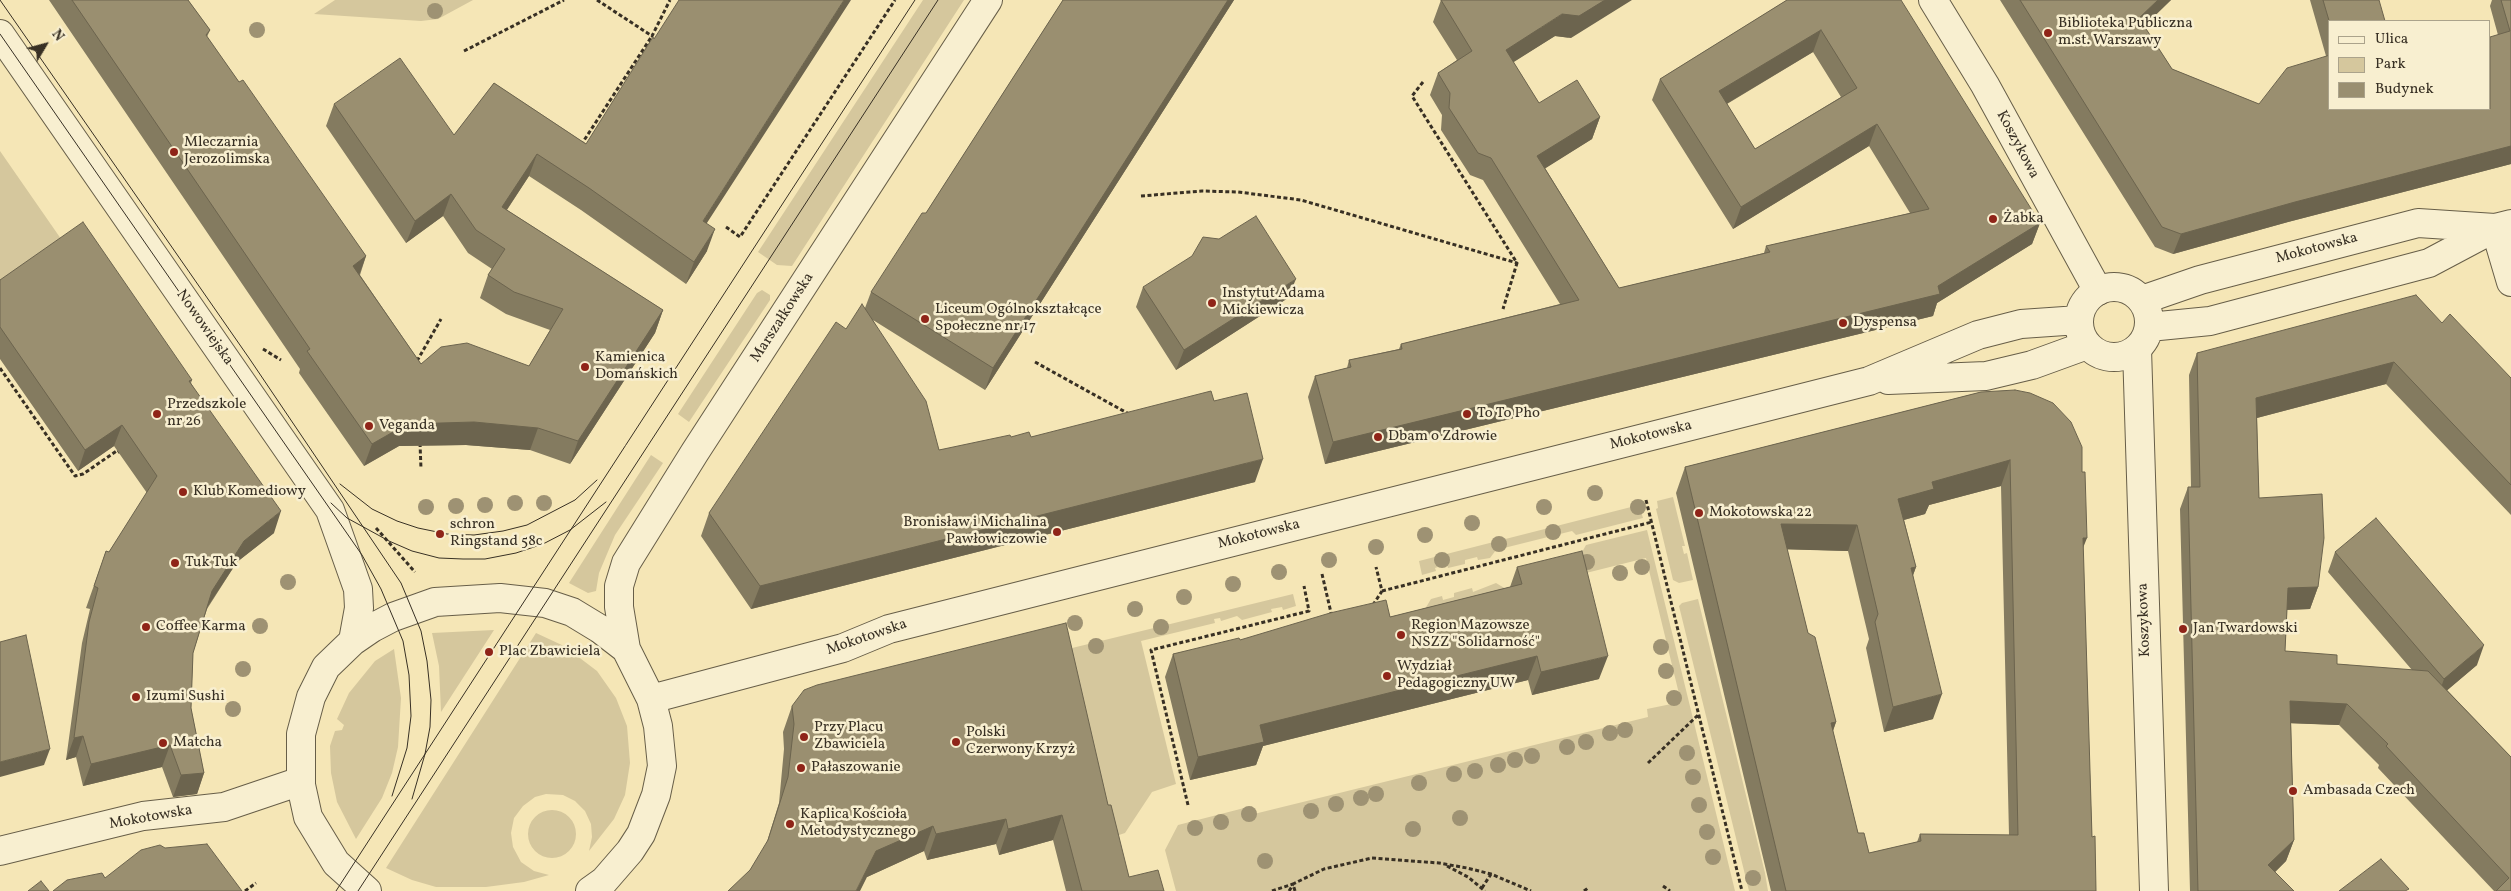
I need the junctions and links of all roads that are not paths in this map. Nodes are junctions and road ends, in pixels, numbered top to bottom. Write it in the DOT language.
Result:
graph roads {
  1 [pos="988,0"];
  2 [pos="1933,0"];
  3 [pos="0,34"];
  4 [pos="2503,226"];
  5 [pos="2309,251"];
  6 [pos="2511,282"];
  7 [pos="2098,291"];
  8 [pos="2320,292"];
  9 [pos="2142,300"];
  10 [pos="2083,332"];
  11 [pos="2143,338"];
  12 [pos="1869,381"];
  13 [pos="353,641"];
  14 [pos="626,649"];
  15 [pos="651,699"];
  16 [pos="301,782"];
  17 [pos="0,851"];
  18 [pos="367,891"];
  19 [pos="591,891"];
  20 [pos="2154,891"];
  1 -- 14 [label="street, Marszałkowska"];
  2 -- 7 [label="street, Koszykowa"];
  3 -- 13 [label="street, Nowowiejska"];
  4 -- 5 [label="street, Mokotowska"];
  4 -- 6 [label="street"];
  4 -- 8 [label="street"];
  5 -- 8 [label="street"];
  5 -- 9 [label="street, Mokotowska"];
  7 -- 9 [label="street"];
  7 -- 10 [label="street"];
  8 -- 11 [label="street"];
  9 -- 11 [label="street"];
  10 -- 11 [label="street"];
  10 -- 12 [label="street, Mokotowska"];
  10 -- 12 [label="street, Mokotowska"];
  11 -- 20 [label="street, Koszykowa"];
  12 -- 15 [label="street, Mokotowska"];
  13 -- 14 [label="street"];
  13 -- 16 [label="street"];
  14 -- 15 [label="street"];
  15 -- 19 [label="street"];
  16 -- 17 [label="street, Mokotowska"];
  16 -- 18 [label="street"];
}
